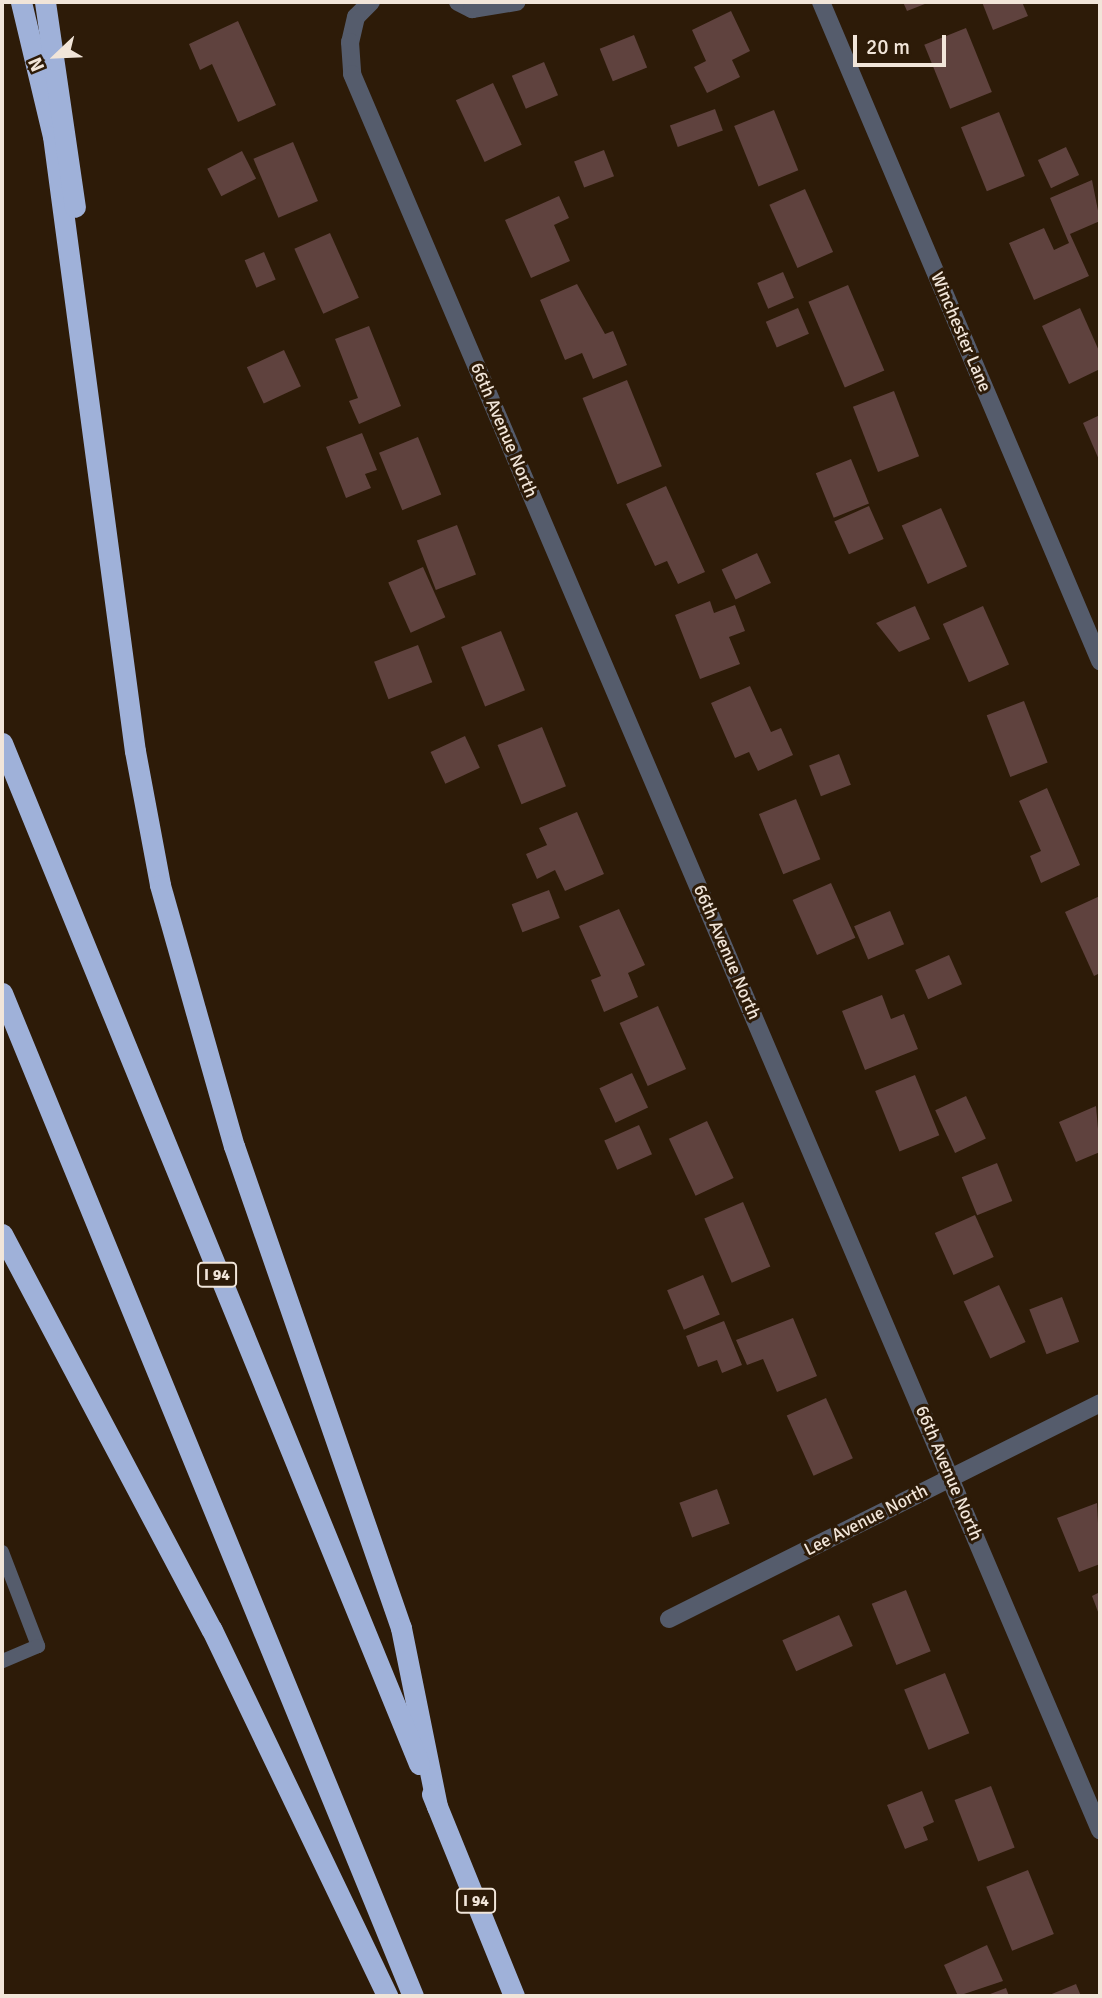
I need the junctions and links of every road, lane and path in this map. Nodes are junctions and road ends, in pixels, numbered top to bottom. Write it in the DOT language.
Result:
graph roads {
  1 [pos="21,2"];
  2 [pos="45,2"];
  3 [pos="371,2"];
  4 [pos="458,2"];
  5 [pos="516,2"];
  6 [pos="821,2"];
  7 [pos="78,321"];
  8 [pos="1100,661"];
  9 [pos="2,743"];
  10 [pos="2,993"];
  11 [pos="2,1234"];
  12 [pos="1100,1403"];
  13 [pos="951,1478"];
  14 [pos="2,1552"];
  15 [pos="669,1619"];
  16 [pos="2,1661"];
  17 [pos="437,1807"];
  18 [pos="1100,1830"];
  19 [pos="387,1996"];
  20 [pos="413,1996"];
  21 [pos="514,1996"];
  1 -- 7 [label="highway"];
  2 -- 7 [label="highway"];
  3 -- 13 [label="street, 66th Avenue North"];
  4 -- 5 [label="street"];
  6 -- 8 [label="street, Winchester Lane"];
  7 -- 17 [label="highway"];
  9 -- 17 [label="highway, I 94"];
  10 -- 20 [label="highway"];
  11 -- 19 [label="highway"];
  12 -- 13 [label="street, Lee Avenue North"];
  13 -- 15 [label="street, Lee Avenue North"];
  13 -- 18 [label="street, 66th Avenue North"];
  14 -- 16 [label="lane"];
  17 -- 21 [label="highway, I 94"];
}
